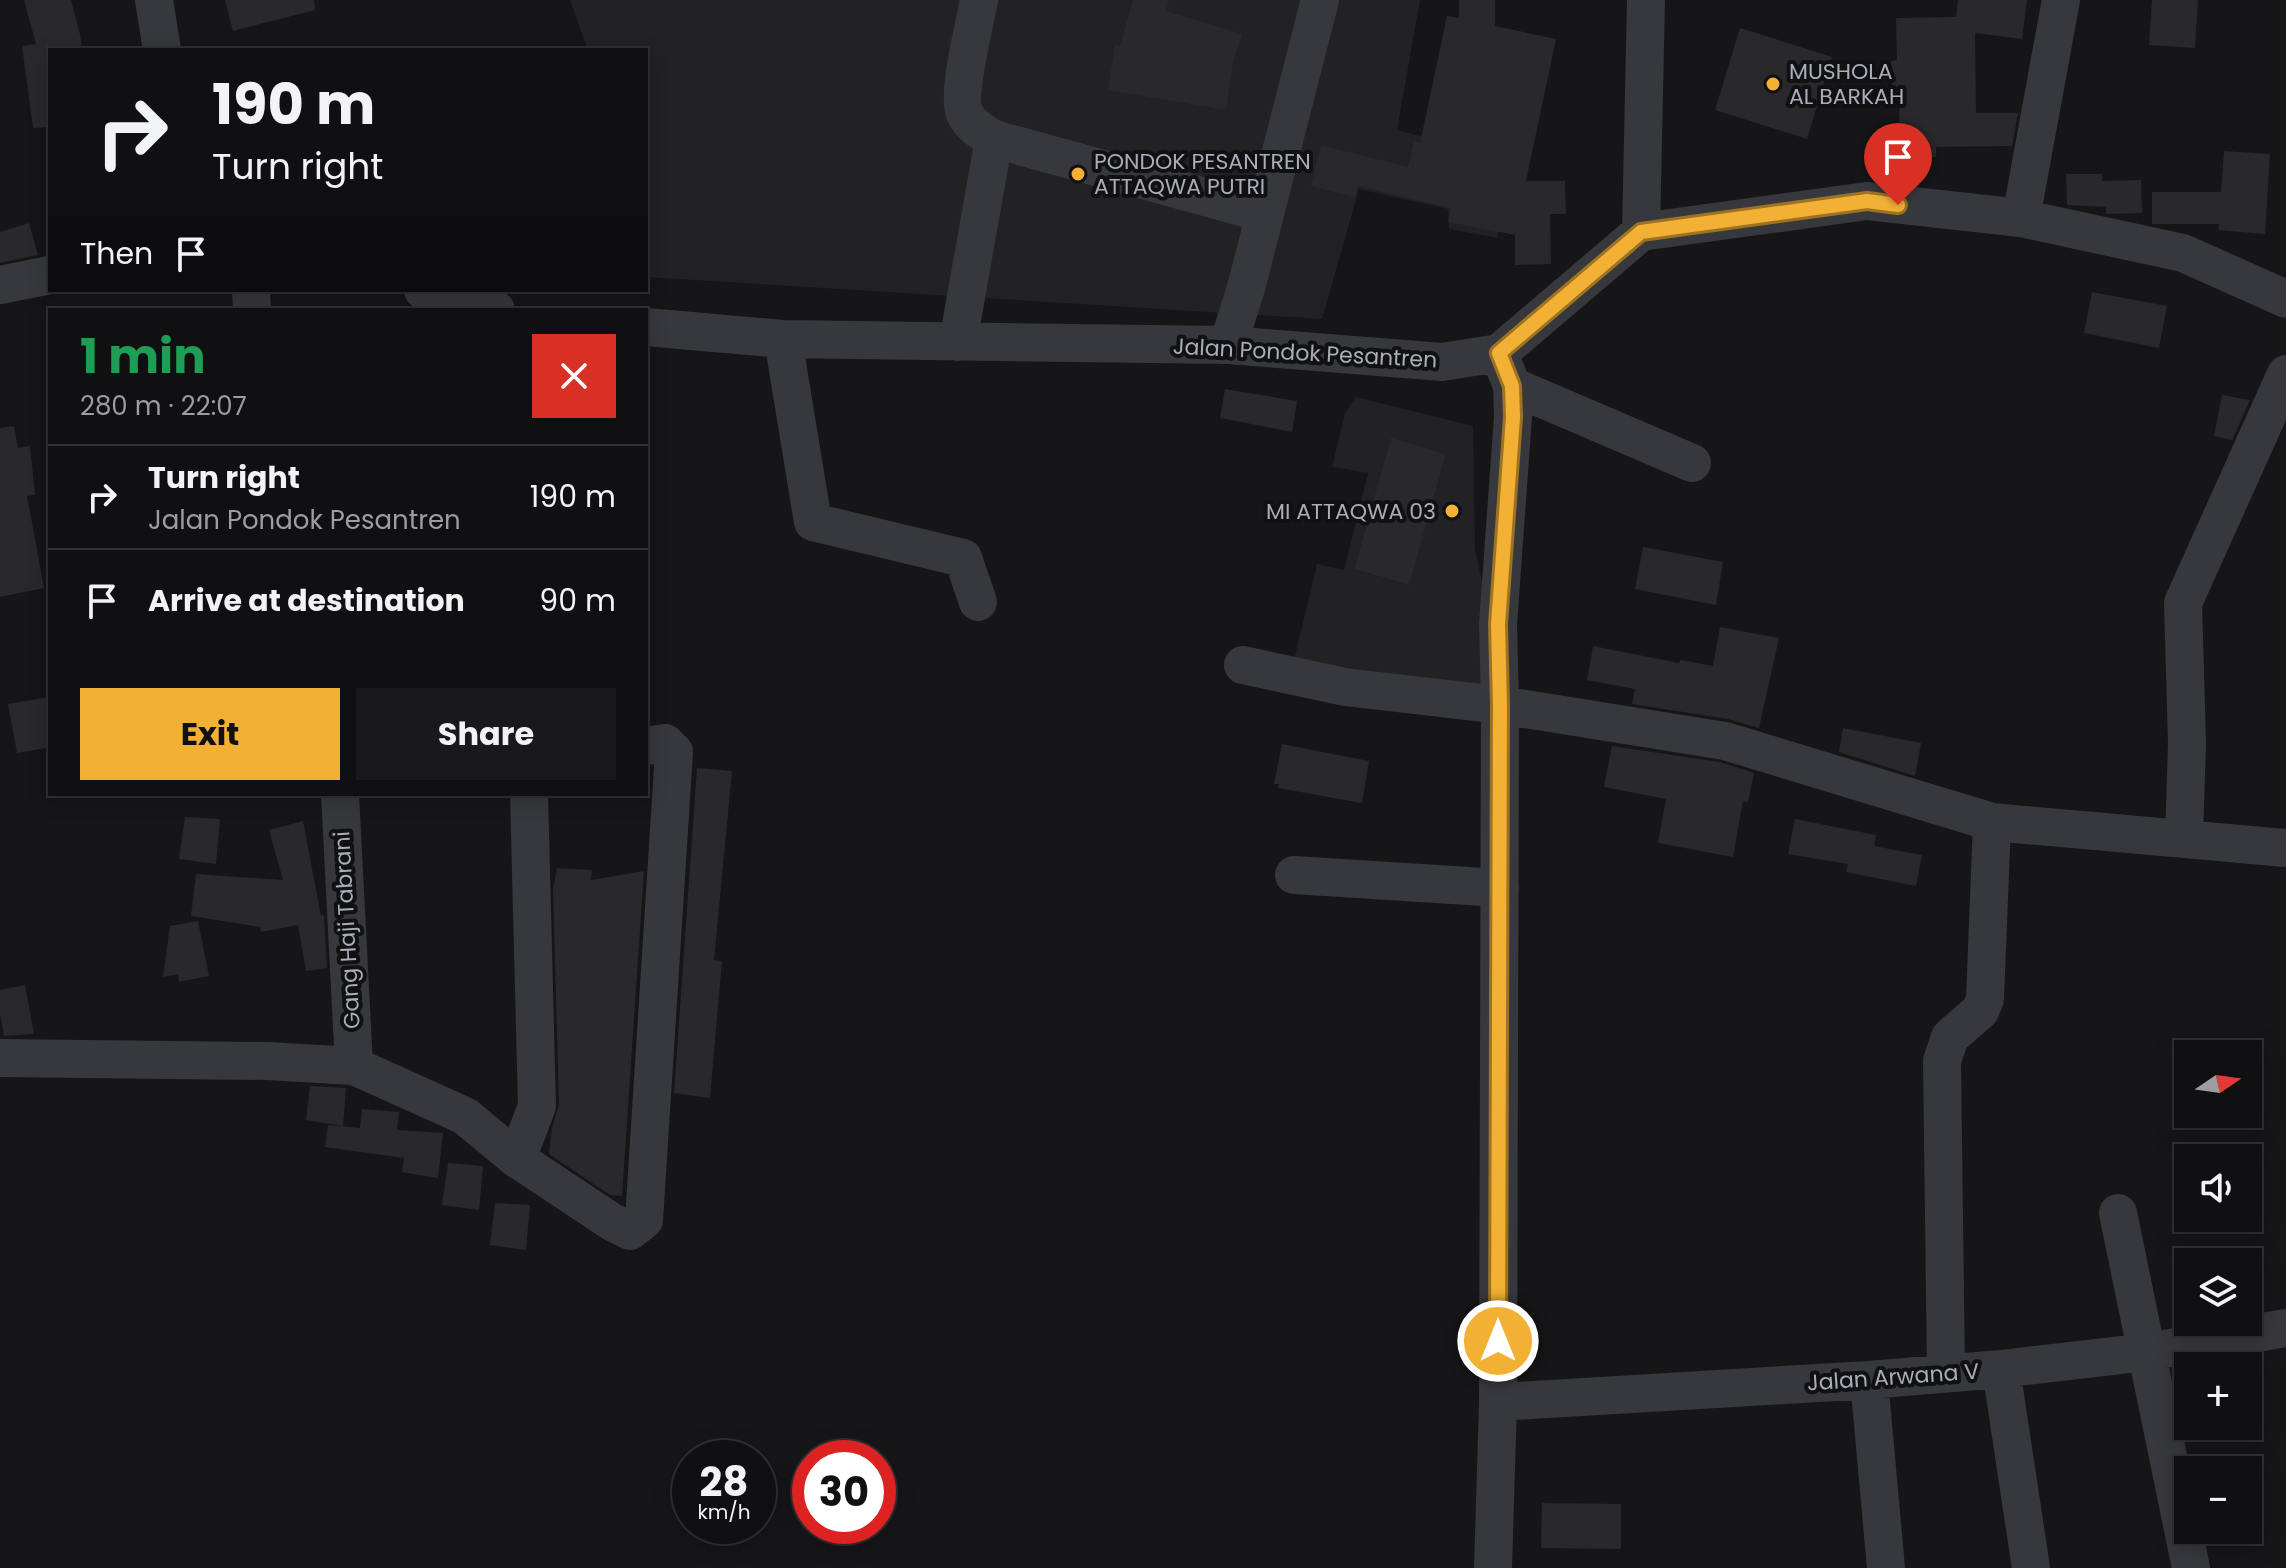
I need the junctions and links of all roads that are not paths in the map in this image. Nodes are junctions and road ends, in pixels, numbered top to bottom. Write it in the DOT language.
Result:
graph roads {
  1 [pos="154,0"];
  2 [pos="979,0"];
  3 [pos="1320,0"];
  4 [pos="1646,0"];
  5 [pos="2061,0"];
  6 [pos="162,48"];
  7 [pos="994,139"];
  8 [pos="1263,213"];
  9 [pos="2021,218"];
  10 [pos="1641,232"];
  11 [pos="48,275"];
  12 [pos="0,285"];
  13 [pos="430,292"];
  14 [pos="2286,299"];
  15 [pos="489,308"];
  16 [pos="648,327"];
  17 [pos="783,339"];
  18 [pos="958,342"];
  19 [pos="1228,345"];
  20 [pos="1505,370"];
  21 [pos="2286,374"];
  22 [pos="1692,463"];
  23 [pos="978,602"];
  24 [pos="1243,665"];
  25 [pos="1500,705"];
  26 [pos="648,746"];
  27 [pos="343,796"];
  28 [pos="529,796"];
  29 [pos="1992,822"];
  30 [pos="2184,839"];
  31 [pos="2286,848"];
  32 [pos="1294,875"];
  33 [pos="1500,888"];
  34 [pos="0,1058"];
  35 [pos="354,1066"];
  36 [pos="517,1159"];
  37 [pos="2118,1213"];
  38 [pos="2286,1328"];
  39 [pos="2147,1352"];
  40 [pos="2001,1369"];
  41 [pos="1946,1373"];
  42 [pos="1869,1380"];
  43 [pos="1498,1402"];
  44 [pos="1493,1568"];
  45 [pos="1886,1568"];
  46 [pos="2031,1568"];
  47 [pos="2191,1568"];
  1 -- 6 [label="street"];
  2 -- 7 [label="street"];
  3 -- 8 [label="street"];
  4 -- 10 [label="street"];
  5 -- 9 [label="street"];
  7 -- 8 [label="street"];
  7 -- 18 [label="street"];
  8 -- 19 [label="street"];
  9 -- 10 [label="street"];
  9 -- 14 [label="street"];
  10 -- 20 [label="street"];
  11 -- 12 [label="street"];
  13 -- 15 [label="street"];
  16 -- 17 [label="street, Jalan Pondok Pesantren"];
  17 -- 18 [label="street, Jalan Pondok Pesantren"];
  17 -- 23 [label="street"];
  18 -- 19 [label="street, Jalan Pondok Pesantren"];
  19 -- 20 [label="street, Jalan Pondok Pesantren"];
  20 -- 22 [label="street"];
  20 -- 25 [label="street"];
  21 -- 30 [label="street"];
  24 -- 25 [label="street"];
  25 -- 29 [label="street"];
  25 -- 33 [label="street"];
  26 -- 36 [label="street"];
  27 -- 35 [label="street, Gang Haji Tabrani"];
  28 -- 36 [label="street"];
  29 -- 30 [label="street"];
  29 -- 41 [label="street"];
  30 -- 31 [label="street"];
  32 -- 33 [label="street"];
  33 -- 43 [label="street"];
  34 -- 35 [label="street"];
  35 -- 36 [label="street"];
  37 -- 39 [label="street"];
  38 -- 39 [label="street, Jalan Arwana V"];
  39 -- 40 [label="street, Jalan Arwana V"];
  39 -- 47 [label="street"];
  40 -- 41 [label="street, Jalan Arwana V"];
  40 -- 46 [label="street"];
  41 -- 42 [label="street, Jalan Arwana V"];
  42 -- 43 [label="street, Jalan Arwana V"];
  42 -- 45 [label="street"];
  43 -- 44 [label="street"];
}
